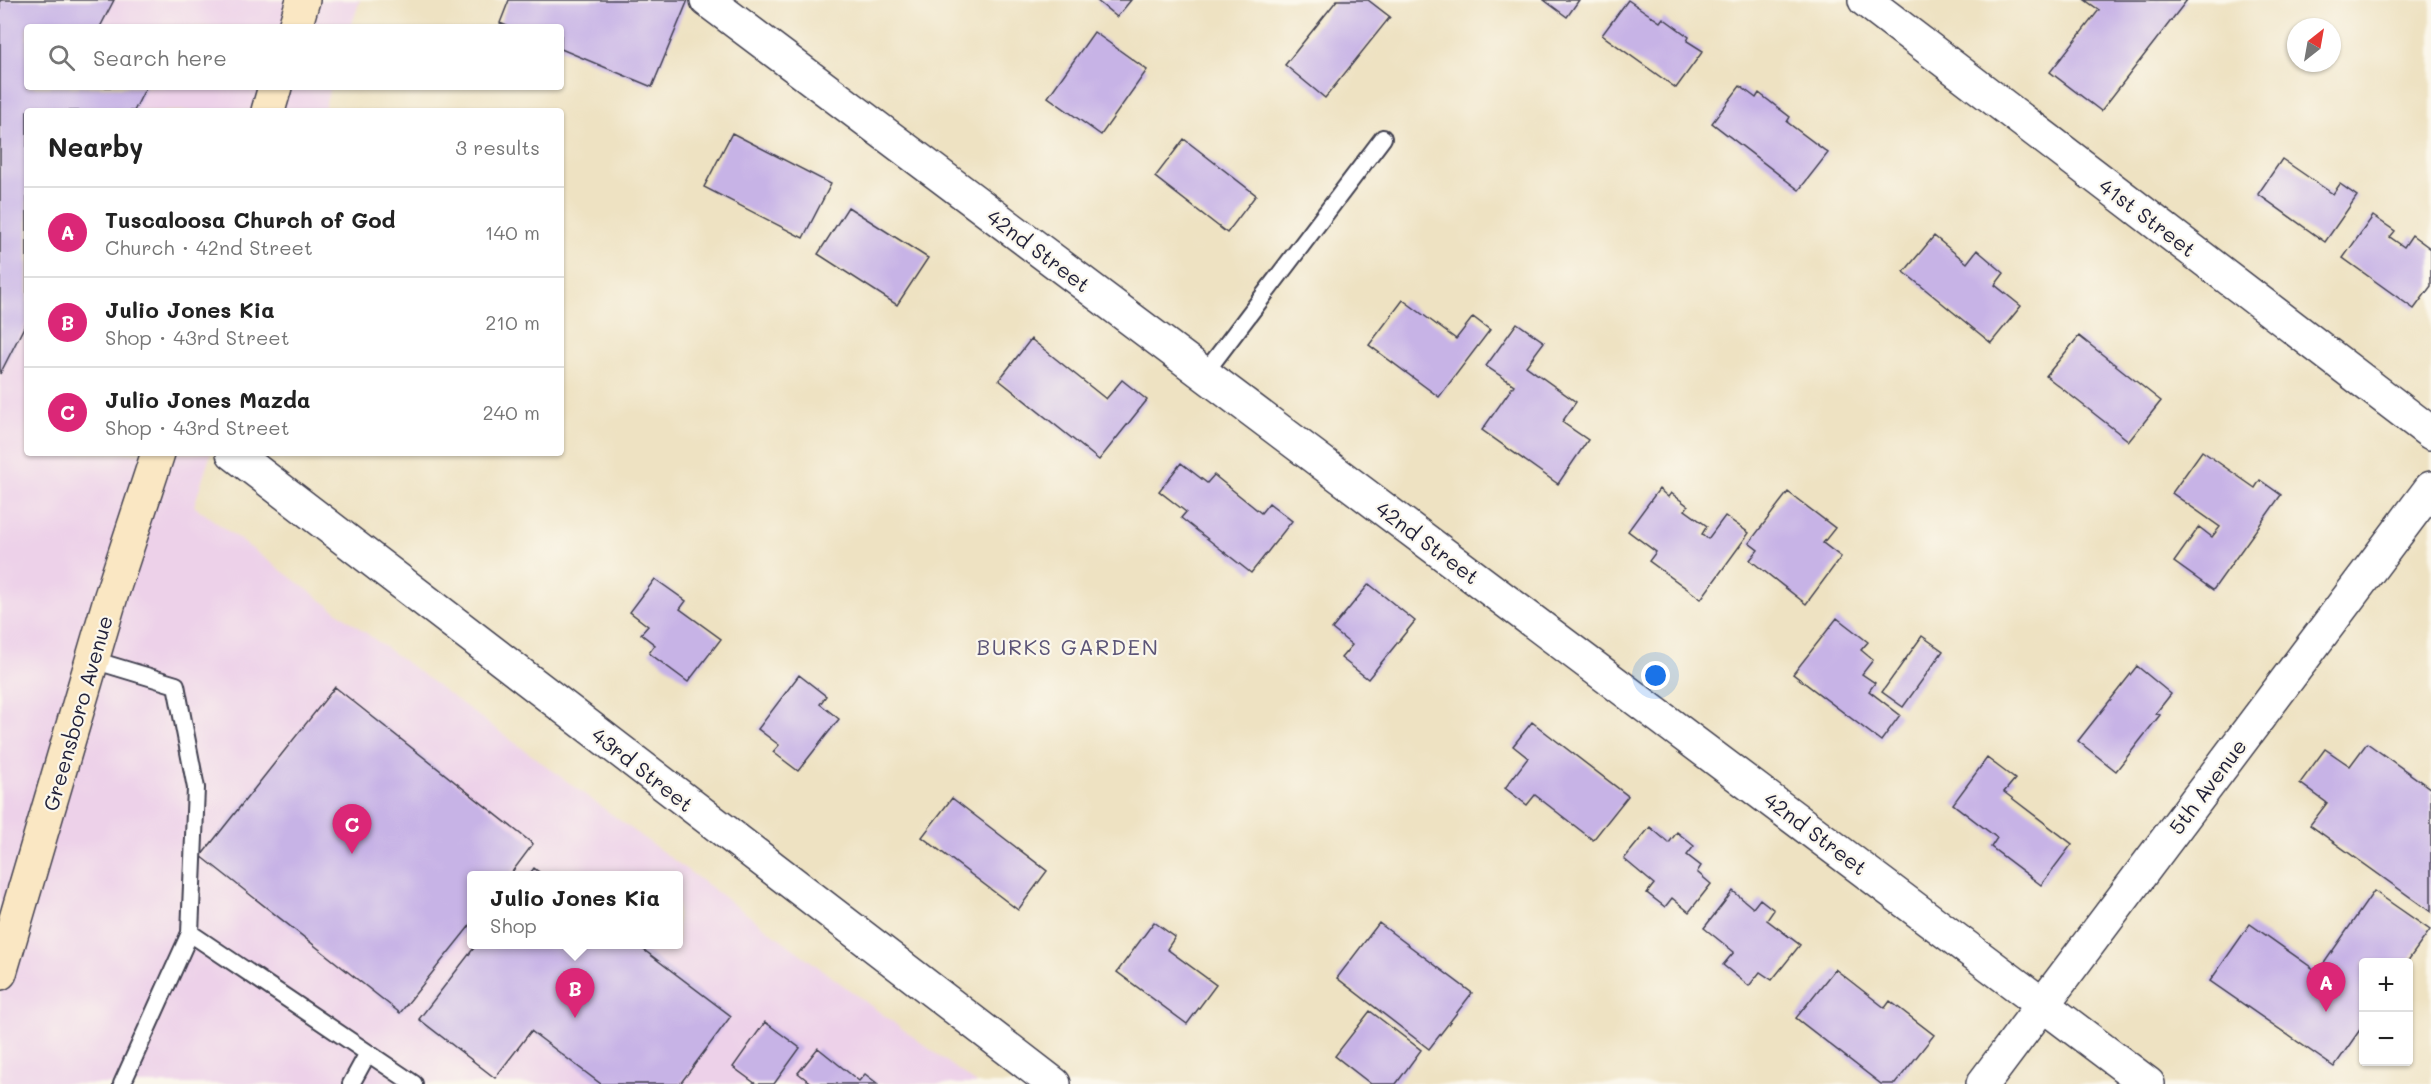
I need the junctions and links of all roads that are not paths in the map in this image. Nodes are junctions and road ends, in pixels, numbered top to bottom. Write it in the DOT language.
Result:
graph roads {
  1 [pos="303,0"];
  2 [pos="707,0"];
  3 [pos="1864,0"];
  4 [pos="296,24"];
  5 [pos="274,90"];
  6 [pos="269,108"];
  7 [pos="1383,138"];
  8 [pos="1204,374"];
  9 [pos="2431,433"];
  10 [pos="157,456"];
  11 [pos="236,456"];
  12 [pos="2431,488"];
  13 [pos="93,660"];
  14 [pos="190,933"];
  15 [pos="0,973"];
  16 [pos="2042,1005"];
  17 [pos="368,1053"];
  18 [pos="123,1084"];
  19 [pos="351,1084"];
  20 [pos="414,1084"];
  21 [pos="1054,1084"];
  22 [pos="1983,1084"];
  23 [pos="2148,1084"];
  1 -- 4 [label="main road"];
  2 -- 8 [label="street, 42nd Street"];
  3 -- 9 [label="street, 41st Street"];
  5 -- 6 [label="main road"];
  7 -- 8 [label="lane"];
  8 -- 16 [label="street, 42nd Street"];
  10 -- 13 [label="main road, Greensboro Avenue"];
  11 -- 21 [label="street, 43rd Street"];
  12 -- 16 [label="street, 5th Avenue"];
  13 -- 14 [label="lane"];
  13 -- 15 [label="main road, Greensboro Avenue"];
  14 -- 17 [label="lane"];
  14 -- 18 [label="lane"];
  16 -- 22 [label="street, 5th Avenue"];
  16 -- 23 [label="street, 42nd Street"];
  17 -- 19 [label="lane"];
  17 -- 20 [label="lane"];
}
